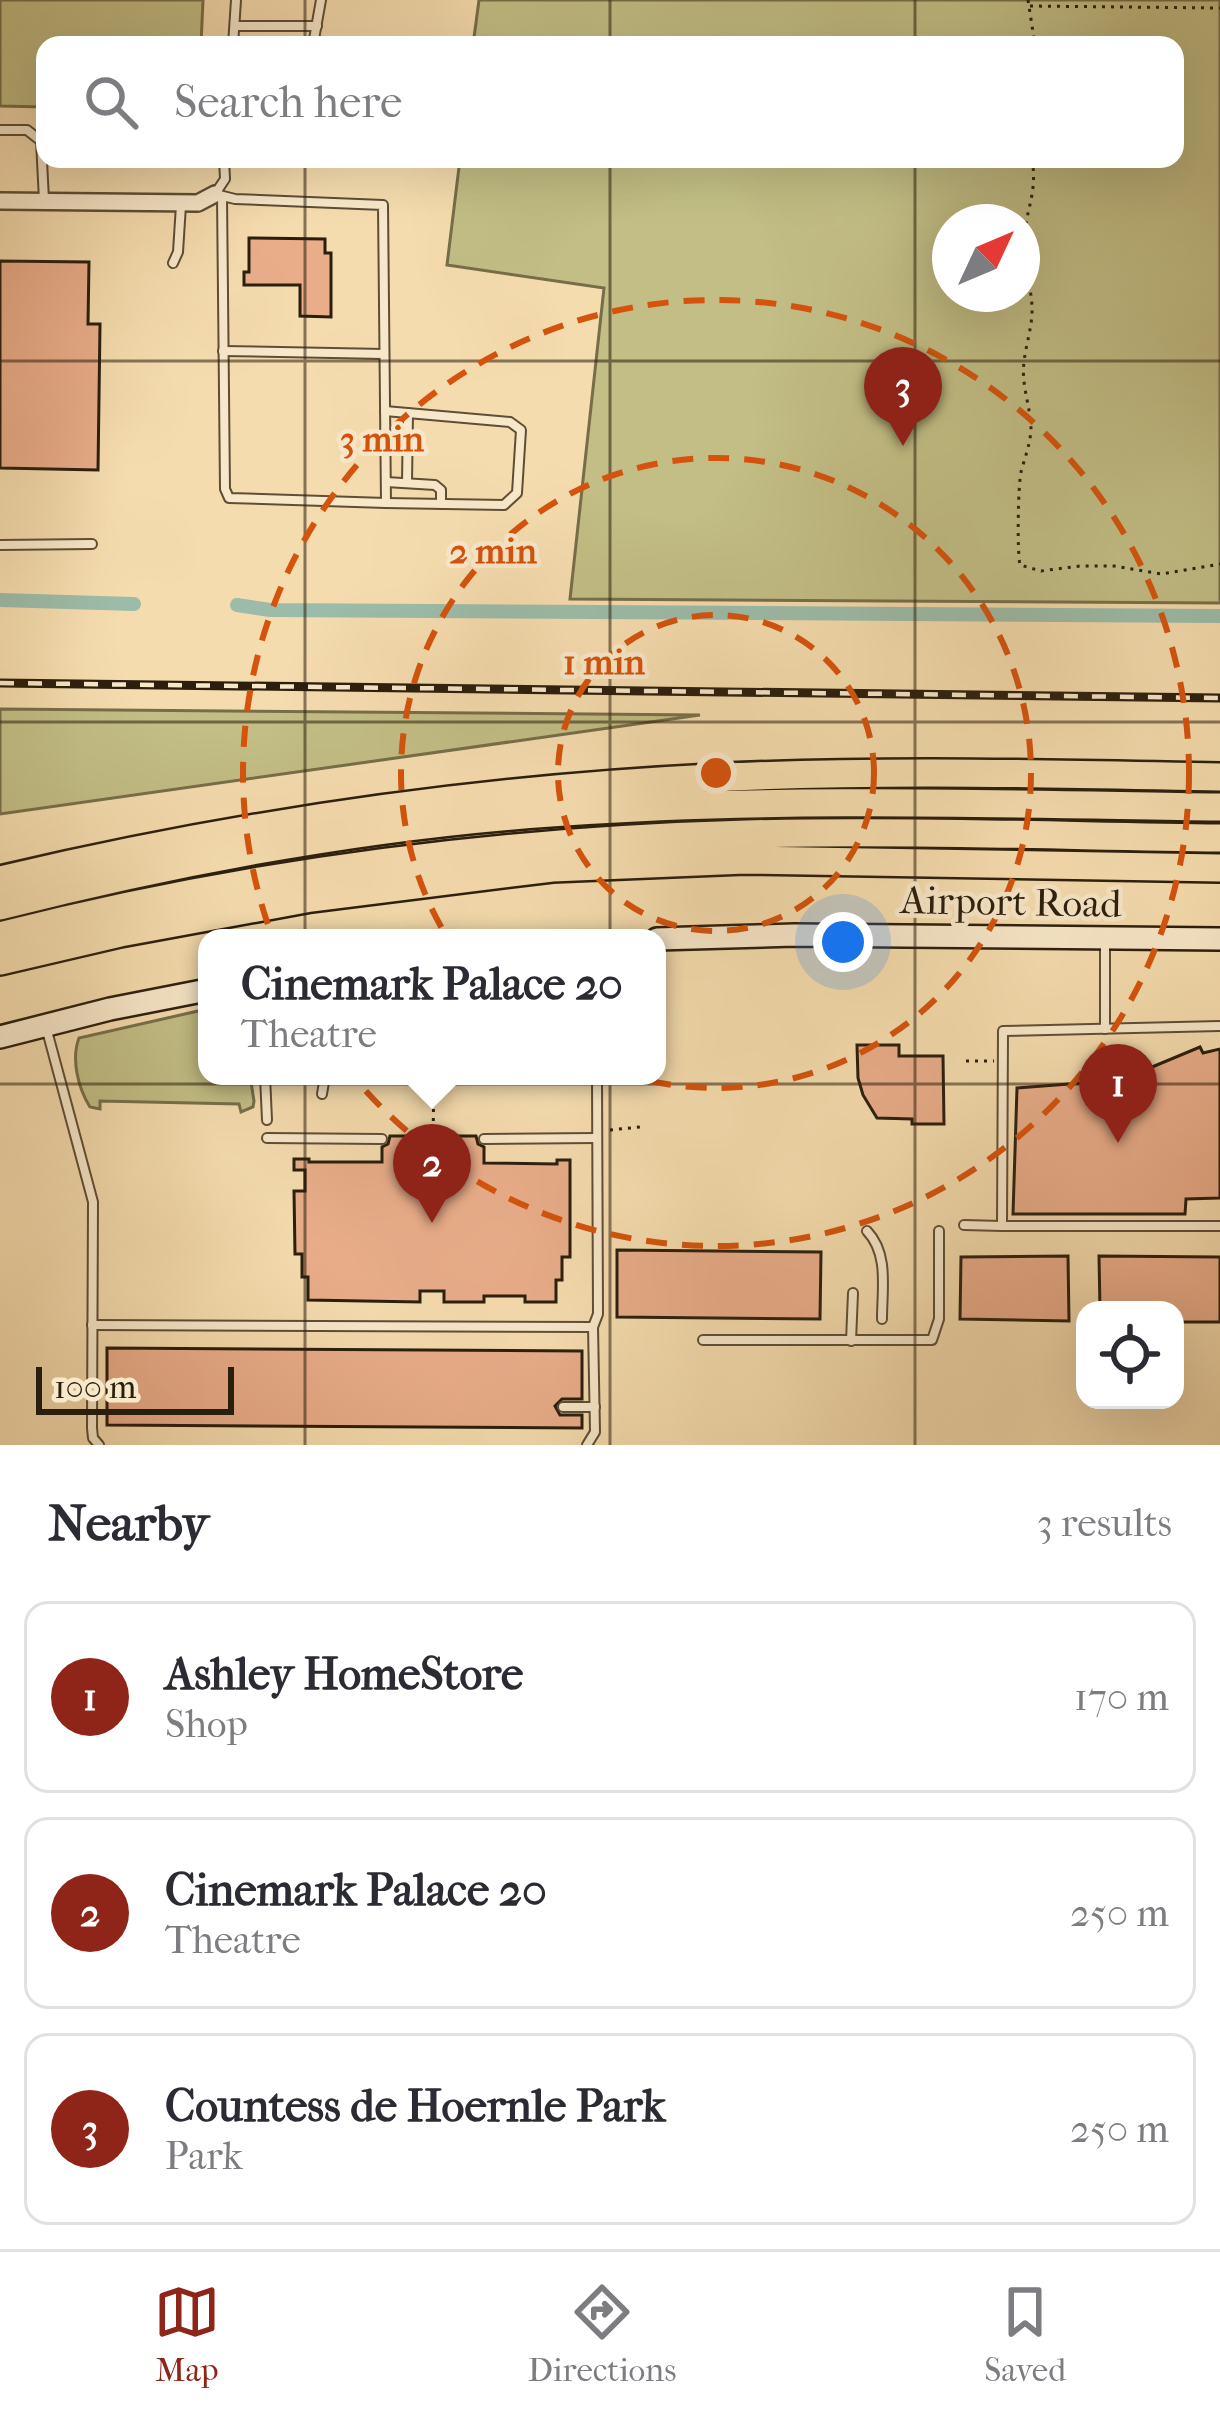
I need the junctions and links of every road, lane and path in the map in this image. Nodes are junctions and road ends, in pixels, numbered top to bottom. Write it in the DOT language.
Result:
graph roads {
  1 [pos="236,0"];
  2 [pos="321,0"];
  3 [pos="1160,0"];
  4 [pos="1029,3"];
  5 [pos="1160,8"];
  6 [pos="1220,8"];
  7 [pos="236,26"];
  8 [pos="317,26"];
  9 [pos="234,36"];
  10 [pos="315,36"];
  11 [pos="1034,36"];
  12 [pos="0,130"];
  13 [pos="36,137"];
  14 [pos="42,168"];
  15 [pos="225,168"];
  16 [pos="1032,168"];
  17 [pos="219,195"];
  18 [pos="0,201"];
  19 [pos="44,201"];
  20 [pos="181,203"];
  21 [pos="173,263"];
  22 [pos="223,351"];
  23 [pos="384,353"];
  24 [pos="385,411"];
  25 [pos="408,413"];
  26 [pos="386,482"];
  27 [pos="407,483"];
  28 [pos="386,503"];
  29 [pos="441,504"];
  30 [pos="92,544"];
  31 [pos="0,545"];
  32 [pos="1220,564"];
  33 [pos="1220,777"];
  34 [pos="1220,807"];
  35 [pos="1220,838"];
  36 [pos="1220,868"];
  37 [pos="0,880"];
  38 [pos="0,906"];
  39 [pos="0,936"];
  40 [pos="1105,938"];
  41 [pos="666,939"];
  42 [pos="1220,939"];
  43 [pos="0,962"];
  44 [pos="198,993"];
  45 [pos="46,1026"];
  46 [pos="1220,1026"];
  47 [pos="1105,1029"];
  48 [pos="0,1037"];
  49 [pos="966,1061"];
  50 [pos="1004,1061"];
  51 [pos="265,1085"];
  52 [pos="324,1085"];
  53 [pos="434,1085"];
  54 [pos="597,1085"];
  55 [pos="322,1094"];
  56 [pos="267,1120"];
  57 [pos="640,1127"];
  58 [pos="596,1134"];
  59 [pos="267,1138"];
  60 [pos="382,1139"];
  61 [pos="434,1139"];
  62 [pos="484,1139"];
  63 [pos="964,1226"];
  64 [pos="1001,1226"];
  65 [pos="1220,1226"];
  66 [pos="867,1231"];
  67 [pos="939,1231"];
  68 [pos="854,1293"];
  69 [pos="882,1319"];
  70 [pos="92,1325"];
  71 [pos="593,1327"];
  72 [pos="704,1340"];
  73 [pos="851,1341"];
  74 [pos="563,1407"];
  75 [pos="595,1407"];
  76 [pos="99,1445"];
  77 [pos="587,1445"];
  1 -- 7 [label="lane"];
  2 -- 8 [label="lane"];
  3 -- 5 [label="path"];
  4 -- 5 [label="path"];
  4 -- 11 [label="path"];
  5 -- 6 [label="path"];
  7 -- 8 [label="lane"];
  7 -- 9 [label="lane"];
  8 -- 10 [label="lane"];
  12 -- 13 [label="lane"];
  14 -- 19 [label="lane"];
  15 -- 17 [label="lane"];
  16 -- 32 [label="path"];
  17 -- 20 [label="street"];
  17 -- 22 [label="lane"];
  17 -- 23 [label="lane"];
  18 -- 19 [label="street"];
  19 -- 20 [label="street"];
  20 -- 21 [label="lane"];
  22 -- 23 [label="lane"];
  22 -- 28 [label="lane"];
  23 -- 24 [label="lane"];
  24 -- 25 [label="lane"];
  24 -- 26 [label="lane"];
  25 -- 27 [label="lane"];
  25 -- 29 [label="lane"];
  26 -- 27 [label="lane"];
  26 -- 28 [label="lane"];
  27 -- 29 [label="lane"];
  28 -- 29 [label="lane"];
  30 -- 31 [label="lane"];
  33 -- 37 [label="highway"];
  34 -- 38 [label="highway"];
  35 -- 39 [label="highway"];
  36 -- 43 [label="highway"];
  40 -- 41 [label="street, Airport Road"];
  40 -- 42 [label="street, Airport Road"];
  40 -- 47 [label="lane"];
  44 -- 45 [label="street"];
  45 -- 48 [label="street"];
  45 -- 70 [label="lane"];
  46 -- 47 [label="lane"];
  47 -- 50 [label="lane"];
  49 -- 50 [label="path"];
  50 -- 64 [label="lane"];
  51 -- 56 [label="lane"];
  52 -- 55 [label="lane"];
  53 -- 61 [label="path"];
  54 -- 58 [label="lane"];
  57 -- 58 [label="path"];
  58 -- 62 [label="lane"];
  58 -- 71 [label="lane"];
  59 -- 60 [label="lane"];
  63 -- 64 [label="lane"];
  64 -- 65 [label="lane"];
  66 -- 69 [label="lane"];
  67 -- 73 [label="lane"];
  68 -- 73 [label="lane"];
  70 -- 71 [label="lane"];
  70 -- 76 [label="lane"];
  71 -- 75 [label="lane"];
  72 -- 73 [label="lane"];
  74 -- 75 [label="lane"];
  75 -- 77 [label="lane"];
}
